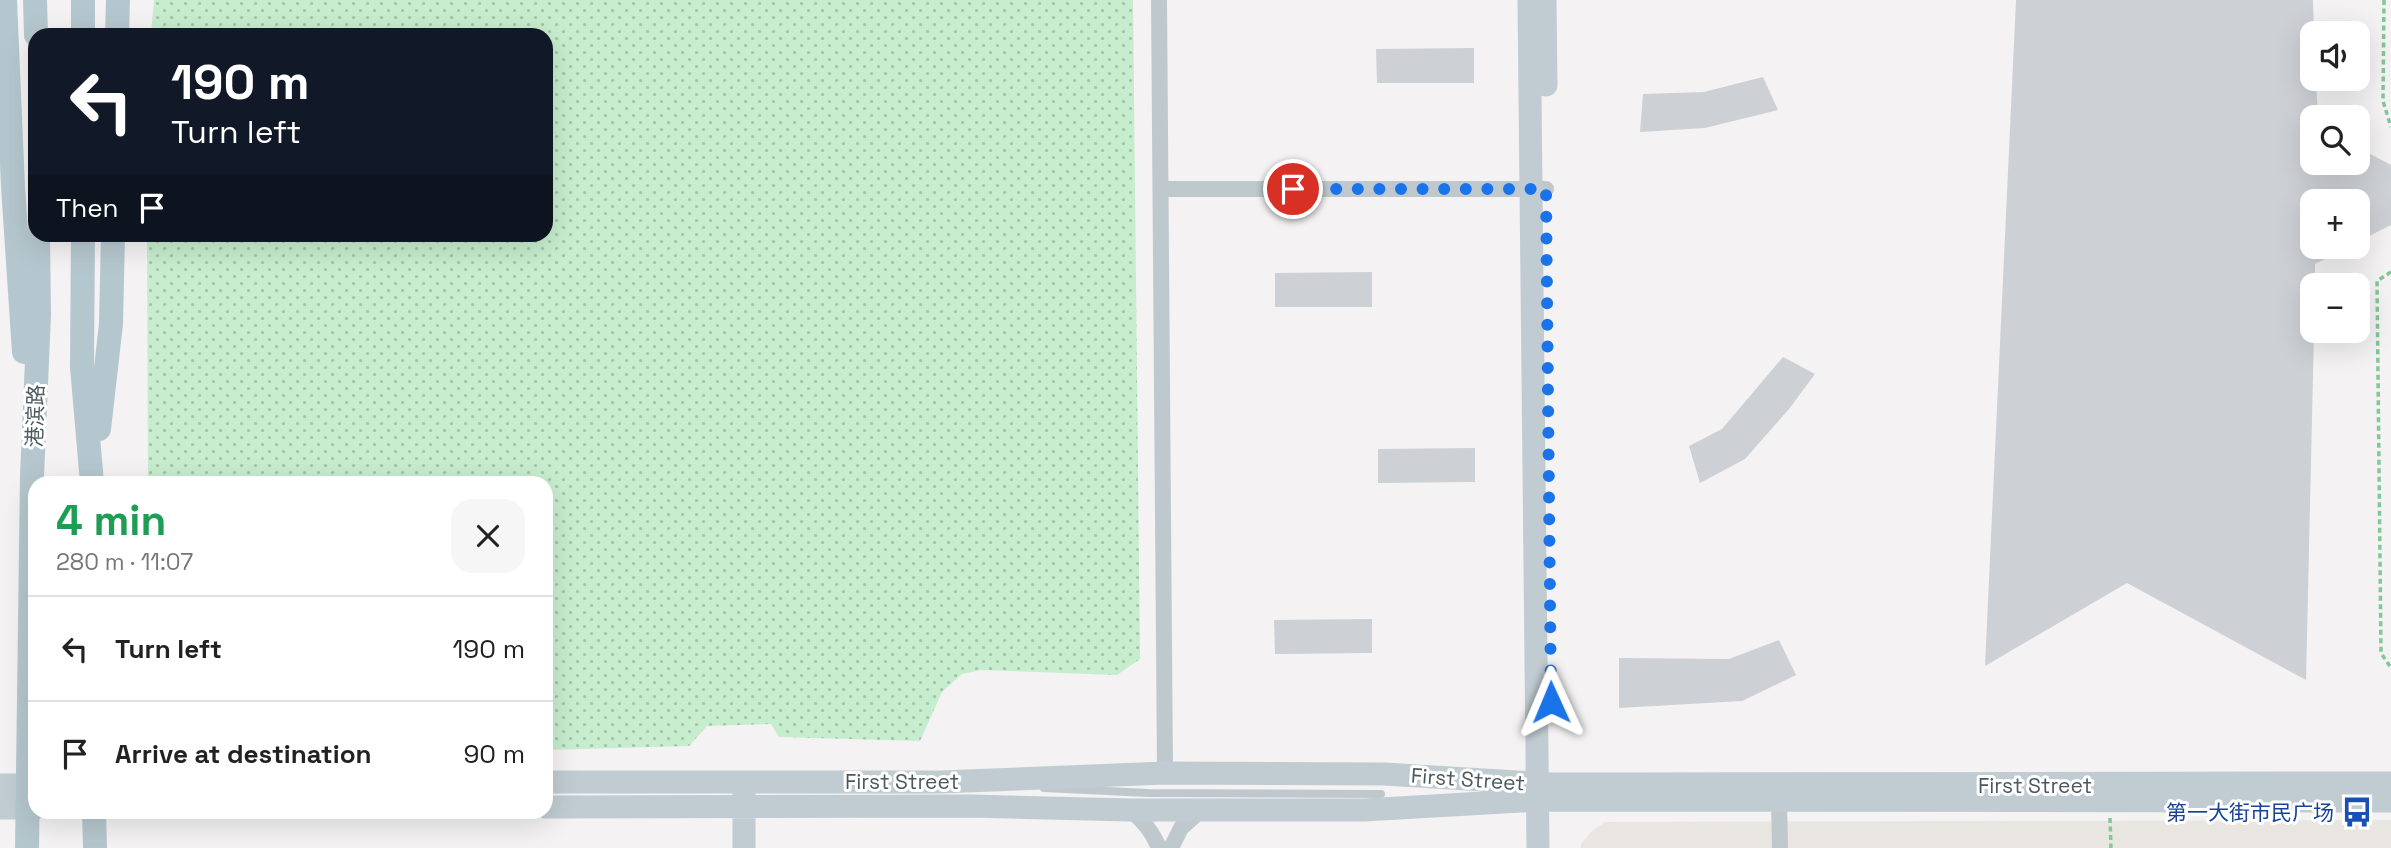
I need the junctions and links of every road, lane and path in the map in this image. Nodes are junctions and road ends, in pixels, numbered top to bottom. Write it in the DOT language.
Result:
graph roads {
  1 [pos="5,0"];
  2 [pos="35,0"];
  3 [pos="83,0"];
  4 [pos="118,0"];
  5 [pos="1159,0"];
  6 [pos="1529,0"];
  7 [pos="1545,0"];
  8 [pos="2384,0"];
  9 [pos="36,28"];
  10 [pos="83,28"];
  11 [pos="117,28"];
  12 [pos="2391,127"];
  13 [pos="6,187"];
  14 [pos="1161,189"];
  15 [pos="1539,189"];
  16 [pos="38,242"];
  17 [pos="83,242"];
  18 [pos="113,242"];
  19 [pos="2391,272"];
  20 [pos="32,476"];
  21 [pos="32,476"];
  22 [pos="91,476"];
  23 [pos="93,476"];
  24 [pos="2391,668"];
  25 [pos="1166,773"];
  26 [pos="743,781"];
  27 [pos="553,782"];
  28 [pos="941,782"];
  29 [pos="2391,783"];
  30 [pos="0,785"];
  31 [pos="1544,792"];
  32 [pos="1381,794"];
  33 [pos="28,795"];
  34 [pos="28,797"];
  35 [pos="1779,800"];
  36 [pos="2391,801"];
  37 [pos="744,806"];
  38 [pos="553,807"];
  39 [pos="0,808"];
  40 [pos="1130,810"];
  41 [pos="1201,810"];
  42 [pos="29,819"];
  43 [pos="94,819"];
  44 [pos="27,848"];
  45 [pos="94,848"];
  46 [pos="744,848"];
  47 [pos="1158,848"];
  48 [pos="1171,848"];
  49 [pos="1538,848"];
  50 [pos="1552,848"];
  51 [pos="1780,848"];
  1 -- 13 [label="main road"];
  2 -- 9 [label="main road"];
  3 -- 10 [label="main road"];
  4 -- 11 [label="main road"];
  5 -- 14 [label="street"];
  6 -- 15 [label="main road"];
  7 -- 15 [label="main road"];
  8 -- 12 [label="path"];
  13 -- 20 [label="main road"];
  14 -- 15 [label="street"];
  14 -- 25 [label="street"];
  15 -- 31 [label="main road"];
  16 -- 21 [label="main road, 港滨路"];
  17 -- 22 [label="main road"];
  18 -- 23 [label="main road"];
  19 -- 24 [label="path"];
  25 -- 28 [label="main road, First Street"];
  25 -- 31 [label="main road, First Street"];
  26 -- 27 [label="main road, First Street"];
  26 -- 28 [label="main road, First Street"];
  26 -- 37 [label="main road"];
  28 -- 32 [label="lane"];
  29 -- 31 [label="main road, First Street"];
  30 -- 33 [label="main road"];
  31 -- 35 [label="main road, First Street"];
  31 -- 41 [label="main road, First Street"];
  31 -- 49 [label="main road"];
  31 -- 50 [label="main road"];
  34 -- 39 [label="main road"];
  35 -- 36 [label="main road, First Street"];
  35 -- 51 [label="street"];
  37 -- 38 [label="main road, First Street"];
  37 -- 40 [label="main road, First Street"];
  37 -- 46 [label="main road"];
  40 -- 41 [label="main road, First Street"];
  40 -- 47 [label="street"];
  41 -- 48 [label="street"];
  42 -- 44 [label="main road, 港滨路"];
  43 -- 45 [label="main road"];
}
